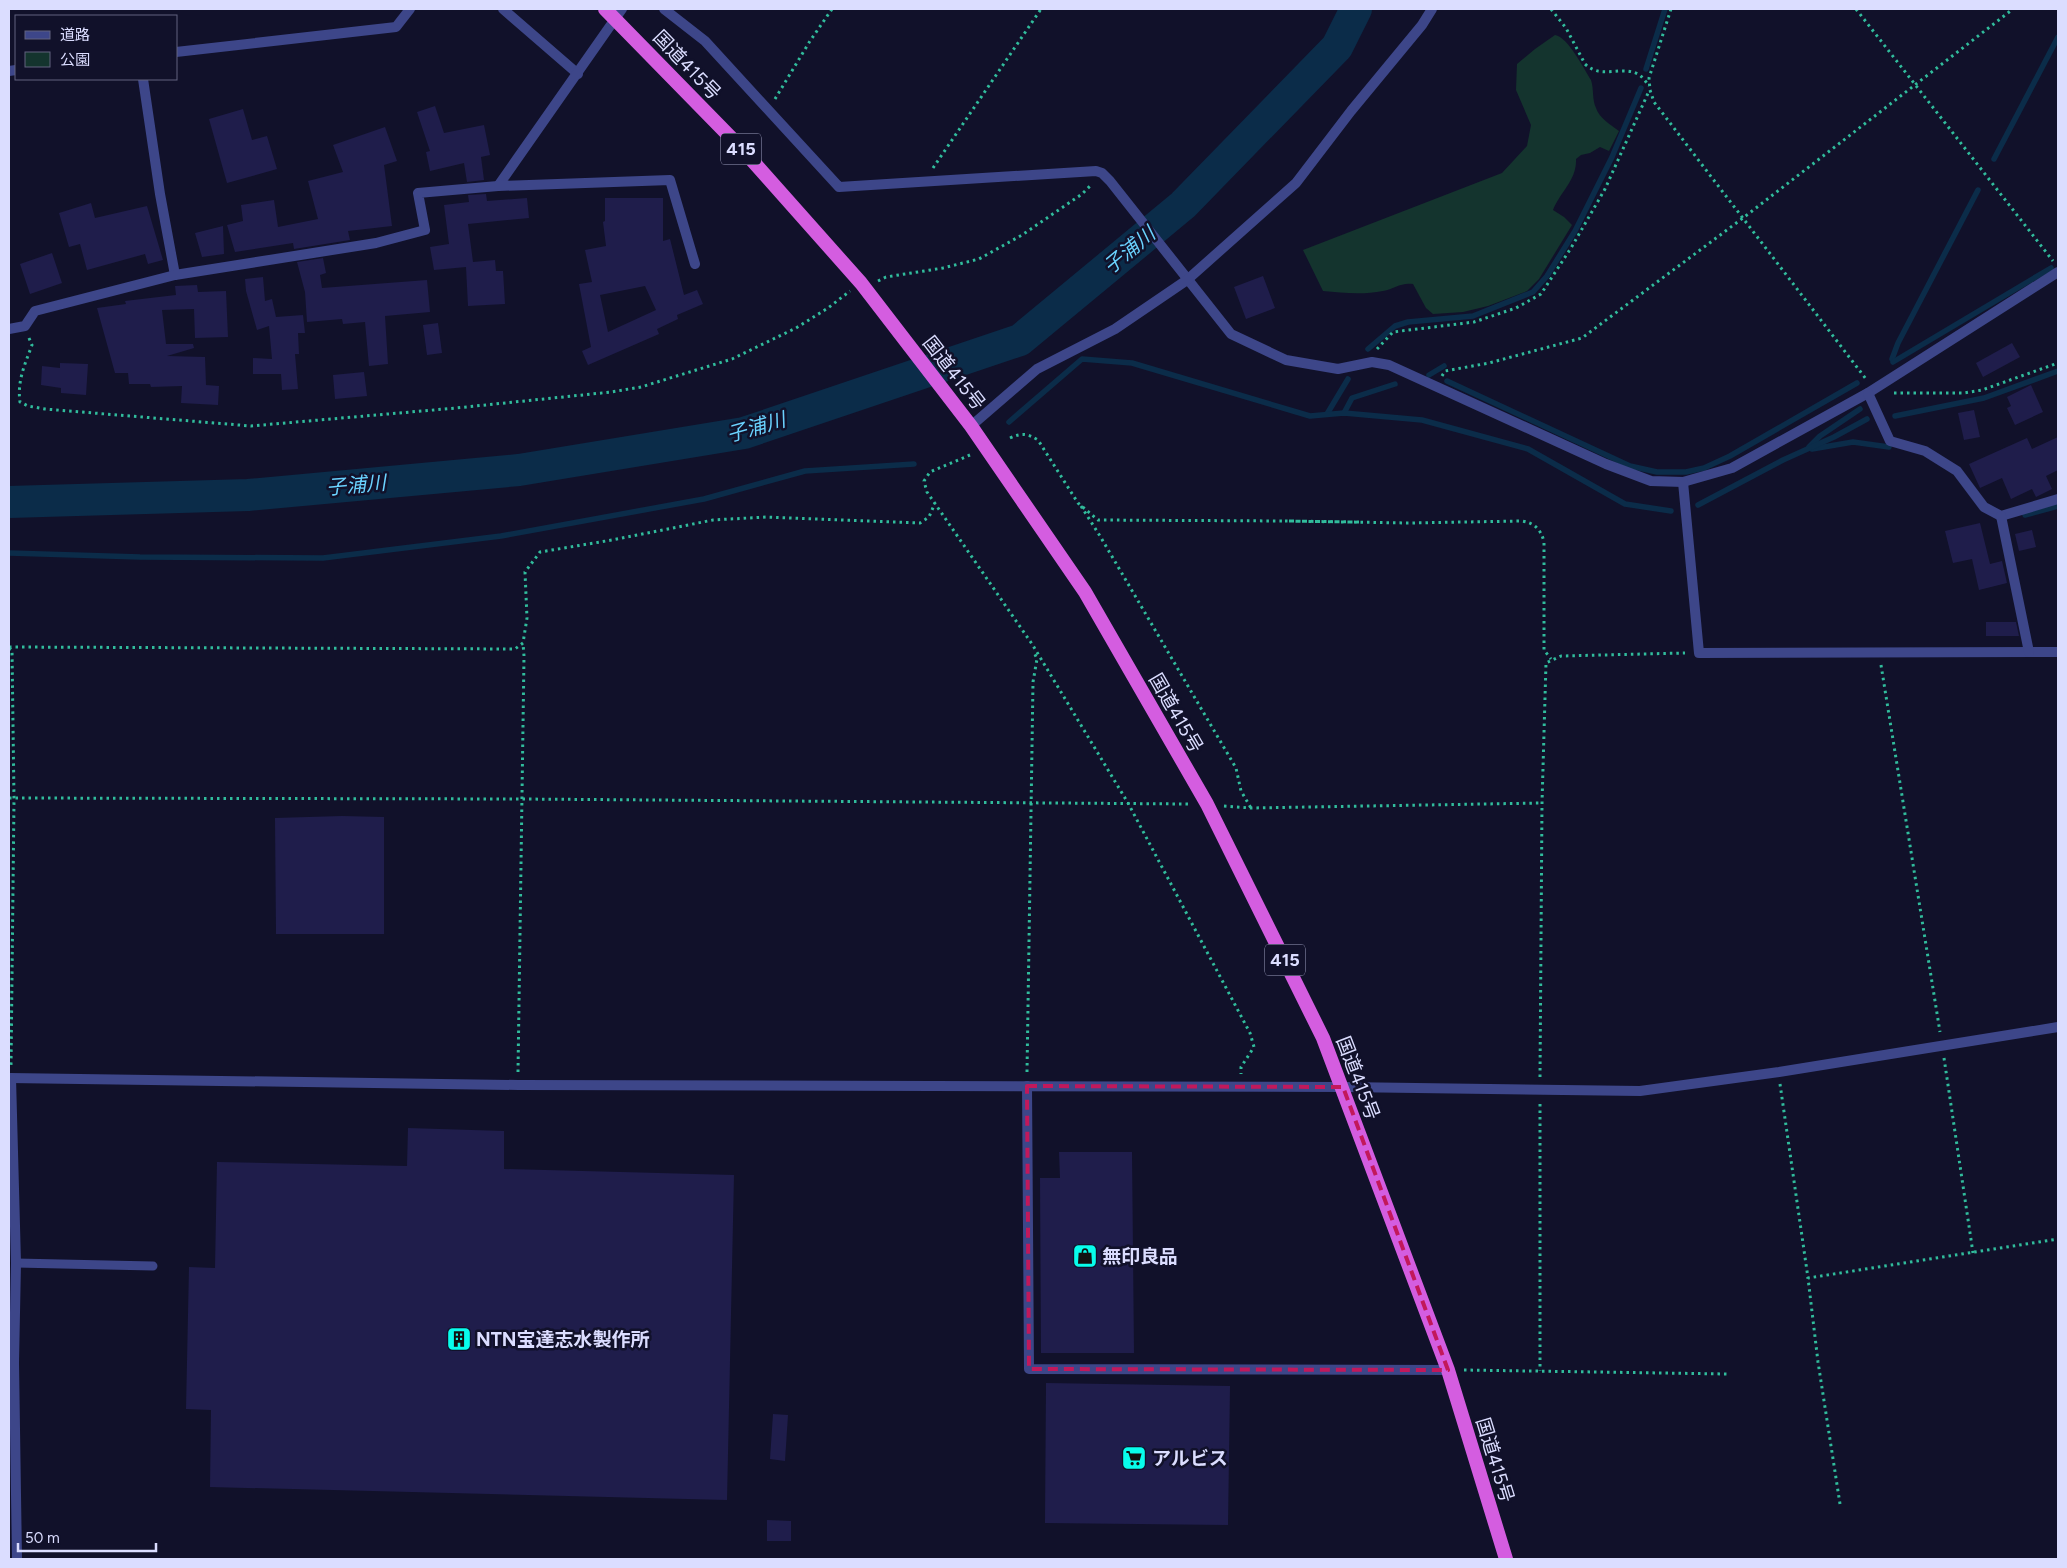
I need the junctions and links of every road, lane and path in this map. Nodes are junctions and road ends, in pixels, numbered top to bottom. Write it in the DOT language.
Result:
graph roads {
  1 [pos="410,9"];
  2 [pos="503,9"];
  3 [pos="664,9"];
  4 [pos="832,9"];
  5 [pos="1041,9"];
  6 [pos="1432,9"];
  7 [pos="1551,9"];
  8 [pos="1671,9"];
  9 [pos="1856,9"];
  10 [pos="2013,9"];
  11 [pos="614,12"];
  12 [pos="178,52"];
  13 [pos="578,74"];
  14 [pos="143,80"];
  15 [pos="1916,85"];
  16 [pos="1649,88"];
  17 [pos="769,110"];
  18 [pos="1089,172"];
  19 [pos="924,181"];
  20 [pos="498,186"];
  21 [pos="1742,218"];
  22 [pos="695,264"];
  23 [pos="2058,267"];
  24 [pos="2058,272"];
  25 [pos="175,275"];
  26 [pos="1184,276"];
  27 [pos="865,289"];
  28 [pos="25,326"];
  29 [pos="9,329"];
  30 [pos="1372,362"];
  31 [pos="2058,363"];
  32 [pos="1437,386"];
  33 [pos="1870,392"];
  34 [pos="1890,393"];
  35 [pos="971,426"];
  36 [pos="1010,438"];
  37 [pos="970,455"];
  38 [pos="1683,482"];
  39 [pos="2058,499"];
  40 [pos="935,504"];
  41 [pos="1081,506"];
  42 [pos="2001,516"];
  43 [pos="1285,521"];
  44 [pos="1360,522"];
  45 [pos="523,643"];
  46 [pos="1032,644"];
  47 [pos="9,647"];
  48 [pos="2030,652"];
  49 [pos="2058,652"];
  50 [pos="1699,653"];
  51 [pos="1880,654"];
  52 [pos="1552,659"];
  53 [pos="9,798"];
  54 [pos="14,798"];
  55 [pos="522,799"];
  56 [pos="1032,802"];
  57 [pos="1128,803"];
  58 [pos="1542,803"];
  59 [pos="1207,804"];
  60 [pos="1252,808"];
  61 [pos="2058,1027"];
  62 [pos="1942,1046"];
  63 [pos="1779,1072"];
  64 [pos="10,1078"];
  65 [pos="518,1085"];
  66 [pos="1027,1086"];
  67 [pos="1342,1087"];
  68 [pos="1241,1088"];
  69 [pos="1540,1090"];
  70 [pos="2058,1239"];
  71 [pos="1973,1252"];
  72 [pos="16,1263"];
  73 [pos="153,1266"];
  74 [pos="1808,1278"];
  75 [pos="1448,1370"];
  76 [pos="1540,1371"];
  77 [pos="1728,1374"];
  78 [pos="1840,1504"];
  79 [pos="17,1559"];
  80 [pos="1506,1559"];
  1 -- 12 [label="street"];
  2 -- 13 [label="street"];
  3 -- 17 [label="street"];
  4 -- 17 [label="path"];
  5 -- 19 [label="path"];
  6 -- 26 [label="street"];
  7 -- 16 [label="path"];
  8 -- 16 [label="path"];
  9 -- 15 [label="path"];
  10 -- 15 [label="path"];
  11 -- 13 [label="street"];
  11 -- 27 [label="highway, 国道415号 / 415"];
  13 -- 20 [label="street"];
  14 -- 25 [label="street"];
  15 -- 21 [label="path"];
  15 -- 23 [label="path"];
  16 -- 21 [label="path"];
  16 -- 30 [label="path"];
  17 -- 19 [label="street"];
  18 -- 19 [label="street"];
  18 -- 26 [label="street"];
  18 -- 27 [label="path"];
  20 -- 22 [label="street"];
  20 -- 25 [label="street"];
  21 -- 32 [label="path"];
  21 -- 33 [label="path"];
  24 -- 33 [label="street"];
  25 -- 28 [label="street"];
  26 -- 30 [label="street"];
  26 -- 35 [label="street"];
  27 -- 28 [label="path"];
  27 -- 35 [label="highway, 国道415号 / 415"];
  28 -- 29 [label="street"];
  30 -- 32 [label="street"];
  31 -- 34 [label="path"];
  32 -- 38 [label="street"];
  33 -- 38 [label="street"];
  33 -- 42 [label="street"];
  35 -- 59 [label="highway, 国道415号 / 415"];
  36 -- 41 [label="path"];
  37 -- 40 [label="path"];
  38 -- 50 [label="street"];
  39 -- 42 [label="street"];
  40 -- 45 [label="path"];
  40 -- 46 [label="path"];
  41 -- 43 [label="path"];
  41 -- 60 [label="path"];
  42 -- 48 [label="street"];
  43 -- 44 [label="path"];
  43 -- 52 [label="path"];
  45 -- 47 [label="path"];
  45 -- 55 [label="path"];
  46 -- 56 [label="path"];
  46 -- 57 [label="path"];
  47 -- 54 [label="path"];
  48 -- 49 [label="street"];
  48 -- 51 [label="street"];
  50 -- 51 [label="street"];
  50 -- 52 [label="path"];
  51 -- 62 [label="path"];
  52 -- 58 [label="path"];
  53 -- 54 [label="path"];
  54 -- 55 [label="path"];
  54 -- 64 [label="path"];
  55 -- 56 [label="path"];
  55 -- 65 [label="path"];
  56 -- 57 [label="path"];
  56 -- 66 [label="path"];
  57 -- 59 [label="path"];
  57 -- 68 [label="path"];
  58 -- 60 [label="path"];
  58 -- 69 [label="path"];
  59 -- 60 [label="path"];
  59 -- 67 [label="highway, 国道415号 / 415"];
  61 -- 62 [label="street"];
  62 -- 63 [label="street"];
  62 -- 71 [label="path"];
  63 -- 69 [label="street"];
  63 -- 74 [label="path"];
  64 -- 65 [label="street"];
  64 -- 72 [label="street"];
  65 -- 66 [label="street"];
  66 -- 68 [label="street"];
  66 -- 75 [label="street"];
  67 -- 68 [label="street"];
  67 -- 69 [label="street"];
  67 -- 75 [label="highway, 国道415号 / 415"];
  69 -- 76 [label="path"];
  70 -- 71 [label="path"];
  71 -- 74 [label="path"];
  72 -- 73 [label="lane"];
  72 -- 79 [label="street"];
  74 -- 78 [label="path"];
  75 -- 76 [label="path"];
  75 -- 80 [label="highway, 国道415号 / 415"];
  76 -- 77 [label="path"];
}
